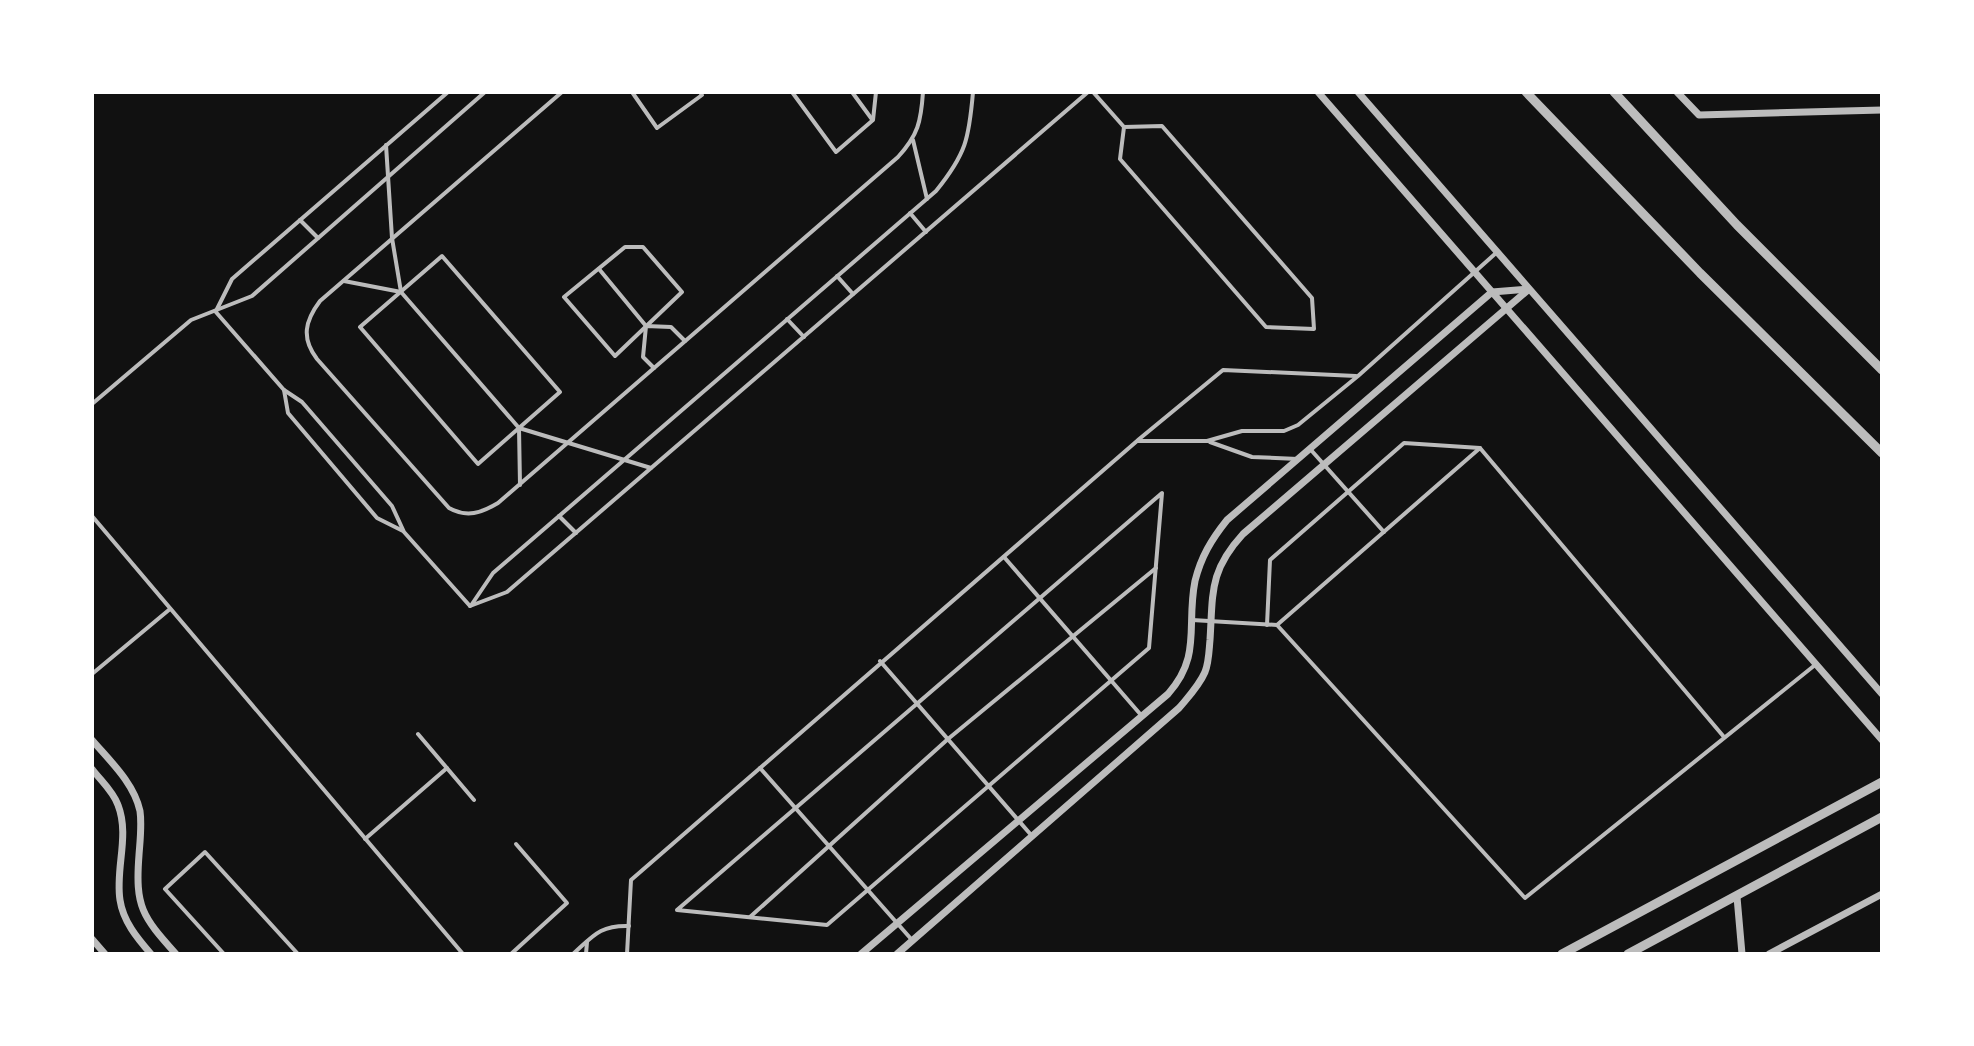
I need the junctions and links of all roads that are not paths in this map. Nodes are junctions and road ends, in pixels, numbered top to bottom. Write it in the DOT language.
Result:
graph roads {
  1 [pos="448,92"];
  2 [pos="485,92"];
  3 [pos="562,92"];
  4 [pos="632,92"];
  5 [pos="700,92"];
  6 [pos="792,92"];
  7 [pos="852,92"];
  8 [pos="876,92"];
  9 [pos="923,92"];
  10 [pos="973,92"];
  11 [pos="1091,92"];
  12 [pos="1318,92"];
  13 [pos="1358,92"];
  14 [pos="1526,92"];
  15 [pos="1614,92"];
  16 [pos="1677,92"];
  17 [pos="1882,110"];
  18 [pos="873,120"];
  19 [pos="1124,127"];
  20 [pos="913,140"];
  21 [pos="386,145"];
  22 [pos="388,177"];
  23 [pos="927,199"];
  24 [pos="910,213"];
  25 [pos="300,220"];
  26 [pos="926,232"];
  27 [pos="318,238"];
  28 [pos="392,238"];
  29 [pos="1496,253"];
  30 [pos="598,269"];
  31 [pos="1476,272"];
  32 [pos="837,276"];
  33 [pos="344,280"];
  34 [pos="1528,289"];
  35 [pos="401,292"];
  36 [pos="1492,292"];
  37 [pos="853,294"];
  38 [pos="1508,309"];
  39 [pos="215,311"];
  40 [pos="787,319"];
  41 [pos="646,326"];
  42 [pos="804,337"];
  43 [pos="685,341"];
  44 [pos="654,368"];
  45 [pos="1882,370"];
  46 [pos="1358,376"];
  47 [pos="284,390"];
  48 [pos="92,403"];
  49 [pos="519,428"];
  50 [pos="1137,441"];
  51 [pos="1207,441"];
  52 [pos="567,443"];
  53 [pos="1480,448"];
  54 [pos="1309,449"];
  55 [pos="1882,453"];
  56 [pos="1298,459"];
  57 [pos="624,460"];
  58 [pos="1323,464"];
  59 [pos="651,468"];
  60 [pos="520,485"];
  61 [pos="1348,492"];
  62 [pos="92,516"];
  63 [pos="559,516"];
  64 [pos="404,532"];
  65 [pos="1384,532"];
  66 [pos="576,533"];
  67 [pos="1004,557"];
  68 [pos="1156,568"];
  69 [pos="1040,598"];
  70 [pos="470,606"];
  71 [pos="170,608"];
  72 [pos="1192,620"];
  73 [pos="1211,621"];
  74 [pos="1267,625"];
  75 [pos="1277,625"];
  76 [pos="1073,636"];
  77 [pos="880,661"];
  78 [pos="1815,665"];
  79 [pos="92,674"];
  80 [pos="1111,681"];
  81 [pos="1882,694"];
  82 [pos="917,703"];
  83 [pos="1142,716"];
  84 [pos="418,734"];
  85 [pos="1724,737"];
  86 [pos="948,739"];
  87 [pos="92,740"];
  88 [pos="1882,740"];
  89 [pos="447,768"];
  90 [pos="760,768"];
  91 [pos="92,769"];
  92 [pos="1882,782"];
  93 [pos="987,785"];
  94 [pos="474,800"];
  95 [pos="796,808"];
  96 [pos="1882,817"];
  97 [pos="1019,821"];
  98 [pos="1032,836"];
  99 [pos="365,839"];
  100 [pos="516,844"];
  101 [pos="830,847"];
  102 [pos="868,890"];
  103 [pos="1882,894"];
  104 [pos="1737,897"];
  105 [pos="750,917"];
  106 [pos="898,925"];
  107 [pos="629,926"];
  108 [pos="92,939"];
  109 [pos="912,941"];
  110 [pos="587,942"];
  111 [pos="219,949"];
  112 [pos="105,954"];
  113 [pos="151,954"];
  114 [pos="176,954"];
  115 [pos="214,954"];
  116 [pos="224,954"];
  117 [pos="298,954"];
  118 [pos="463,954"];
  119 [pos="511,954"];
  120 [pos="573,954"];
  121 [pos="586,954"];
  122 [pos="627,954"];
  123 [pos="861,954"];
  124 [pos="897,954"];
  125 [pos="1562,954"];
  126 [pos="1628,954"];
  127 [pos="1742,954"];
  128 [pos="1769,954"];
  1 -- 21 [label="lane"];
  2 -- 22 [label="lane"];
  3 -- 28 [label="lane"];
  4 -- 5 [label="lane"];
  6 -- 18 [label="lane"];
  7 -- 18 [label="lane"];
  8 -- 18 [label="lane"];
  9 -- 20 [label="lane"];
  10 -- 23 [label="lane"];
  11 -- 19 [label="lane"];
  11 -- 26 [label="lane"];
  12 -- 31 [label="street"];
  13 -- 29 [label="street"];
  14 -- 55 [label="street"];
  15 -- 45 [label="street"];
  16 -- 17 [label="street"];
  19 -- 19 [label="lane"];
  20 -- 23 [label="lane"];
  20 -- 43 [label="lane"];
  21 -- 22 [label="lane"];
  21 -- 25 [label="lane"];
  22 -- 27 [label="lane"];
  22 -- 28 [label="lane"];
  23 -- 24 [label="lane"];
  24 -- 26 [label="lane"];
  24 -- 32 [label="lane"];
  25 -- 27 [label="lane"];
  25 -- 39 [label="lane"];
  26 -- 37 [label="lane"];
  27 -- 39 [label="lane"];
  28 -- 33 [label="lane"];
  28 -- 35 [label="lane"];
  29 -- 31 [label="lane"];
  29 -- 34 [label="street"];
  30 -- 41 [label="lane"];
  30 -- 41 [label="lane"];
  30 -- 41 [label="lane"];
  31 -- 36 [label="street"];
  31 -- 46 [label="lane"];
  32 -- 37 [label="lane"];
  32 -- 40 [label="lane"];
  33 -- 35 [label="lane"];
  33 -- 60 [label="lane"];
  34 -- 36 [label="street"];
  34 -- 38 [label="street"];
  34 -- 81 [label="street"];
  35 -- 49 [label="lane"];
  35 -- 49 [label="lane"];
  35 -- 49 [label="lane"];
  36 -- 38 [label="street"];
  36 -- 54 [label="street"];
  37 -- 42 [label="lane"];
  38 -- 58 [label="street"];
  38 -- 78 [label="street"];
  39 -- 47 [label="lane"];
  39 -- 48 [label="lane"];
  40 -- 42 [label="lane"];
  40 -- 57 [label="lane"];
  41 -- 43 [label="lane"];
  41 -- 44 [label="lane"];
  42 -- 59 [label="lane"];
  43 -- 44 [label="lane"];
  44 -- 52 [label="lane"];
  46 -- 50 [label="lane"];
  46 -- 51 [label="lane"];
  47 -- 64 [label="lane"];
  47 -- 64 [label="lane"];
  49 -- 52 [label="lane"];
  49 -- 60 [label="lane"];
  50 -- 51 [label="lane"];
  50 -- 67 [label="lane"];
  51 -- 56 [label="lane"];
  52 -- 57 [label="lane"];
  52 -- 60 [label="lane"];
  53 -- 61 [label="lane"];
  53 -- 65 [label="lane"];
  53 -- 85 [label="lane"];
  54 -- 56 [label="street"];
  54 -- 58 [label="lane"];
  56 -- 72 [label="street"];
  57 -- 59 [label="lane"];
  57 -- 63 [label="lane"];
  58 -- 61 [label="lane"];
  58 -- 73 [label="street"];
  59 -- 66 [label="lane"];
  61 -- 65 [label="lane"];
  61 -- 74 [label="lane"];
  62 -- 71 [label="lane"];
  63 -- 66 [label="lane"];
  63 -- 70 [label="lane"];
  64 -- 70 [label="lane"];
  65 -- 75 [label="lane"];
  66 -- 70 [label="lane"];
  67 -- 69 [label="lane"];
  67 -- 77 [label="lane"];
  68 -- 69 [label="lane"];
  68 -- 76 [label="lane"];
  68 -- 80 [label="lane"];
  69 -- 76 [label="lane"];
  69 -- 82 [label="lane"];
  71 -- 79 [label="lane"];
  71 -- 99 [label="lane"];
  72 -- 73 [label="lane"];
  72 -- 83 [label="street"];
  73 -- 74 [label="lane"];
  73 -- 98 [label="street"];
  74 -- 75 [label="lane"];
  75 -- 85 [label="lane"];
  76 -- 80 [label="lane"];
  76 -- 86 [label="lane"];
  77 -- 82 [label="lane"];
  77 -- 90 [label="lane"];
  78 -- 85 [label="lane"];
  78 -- 88 [label="street"];
  80 -- 83 [label="lane"];
  80 -- 93 [label="lane"];
  82 -- 86 [label="lane"];
  82 -- 95 [label="lane"];
  83 -- 97 [label="street"];
  84 -- 89 [label="lane"];
  86 -- 93 [label="lane"];
  86 -- 101 [label="lane"];
  87 -- 114 [label="street"];
  89 -- 94 [label="lane"];
  89 -- 99 [label="lane"];
  90 -- 95 [label="lane"];
  90 -- 107 [label="lane"];
  91 -- 113 [label="street"];
  92 -- 125 [label="street"];
  93 -- 97 [label="lane"];
  93 -- 102 [label="lane"];
  95 -- 101 [label="lane"];
  95 -- 105 [label="lane"];
  96 -- 104 [label="street"];
  97 -- 98 [label="lane"];
  97 -- 106 [label="street"];
  98 -- 109 [label="street"];
  99 -- 118 [label="lane"];
  100 -- 119 [label="lane"];
  101 -- 102 [label="lane"];
  101 -- 105 [label="lane"];
  102 -- 105 [label="lane"];
  102 -- 106 [label="lane"];
  103 -- 128 [label="street"];
  104 -- 126 [label="street"];
  104 -- 127 [label="street"];
  106 -- 109 [label="lane"];
  106 -- 123 [label="street"];
  107 -- 110 [label="lane"];
  107 -- 122 [label="lane"];
  108 -- 112 [label="street"];
  109 -- 124 [label="street"];
  110 -- 120 [label="lane"];
  110 -- 121 [label="lane"];
  111 -- 115 [label="lane"];
  111 -- 116 [label="lane"];
  111 -- 117 [label="lane"];
}
